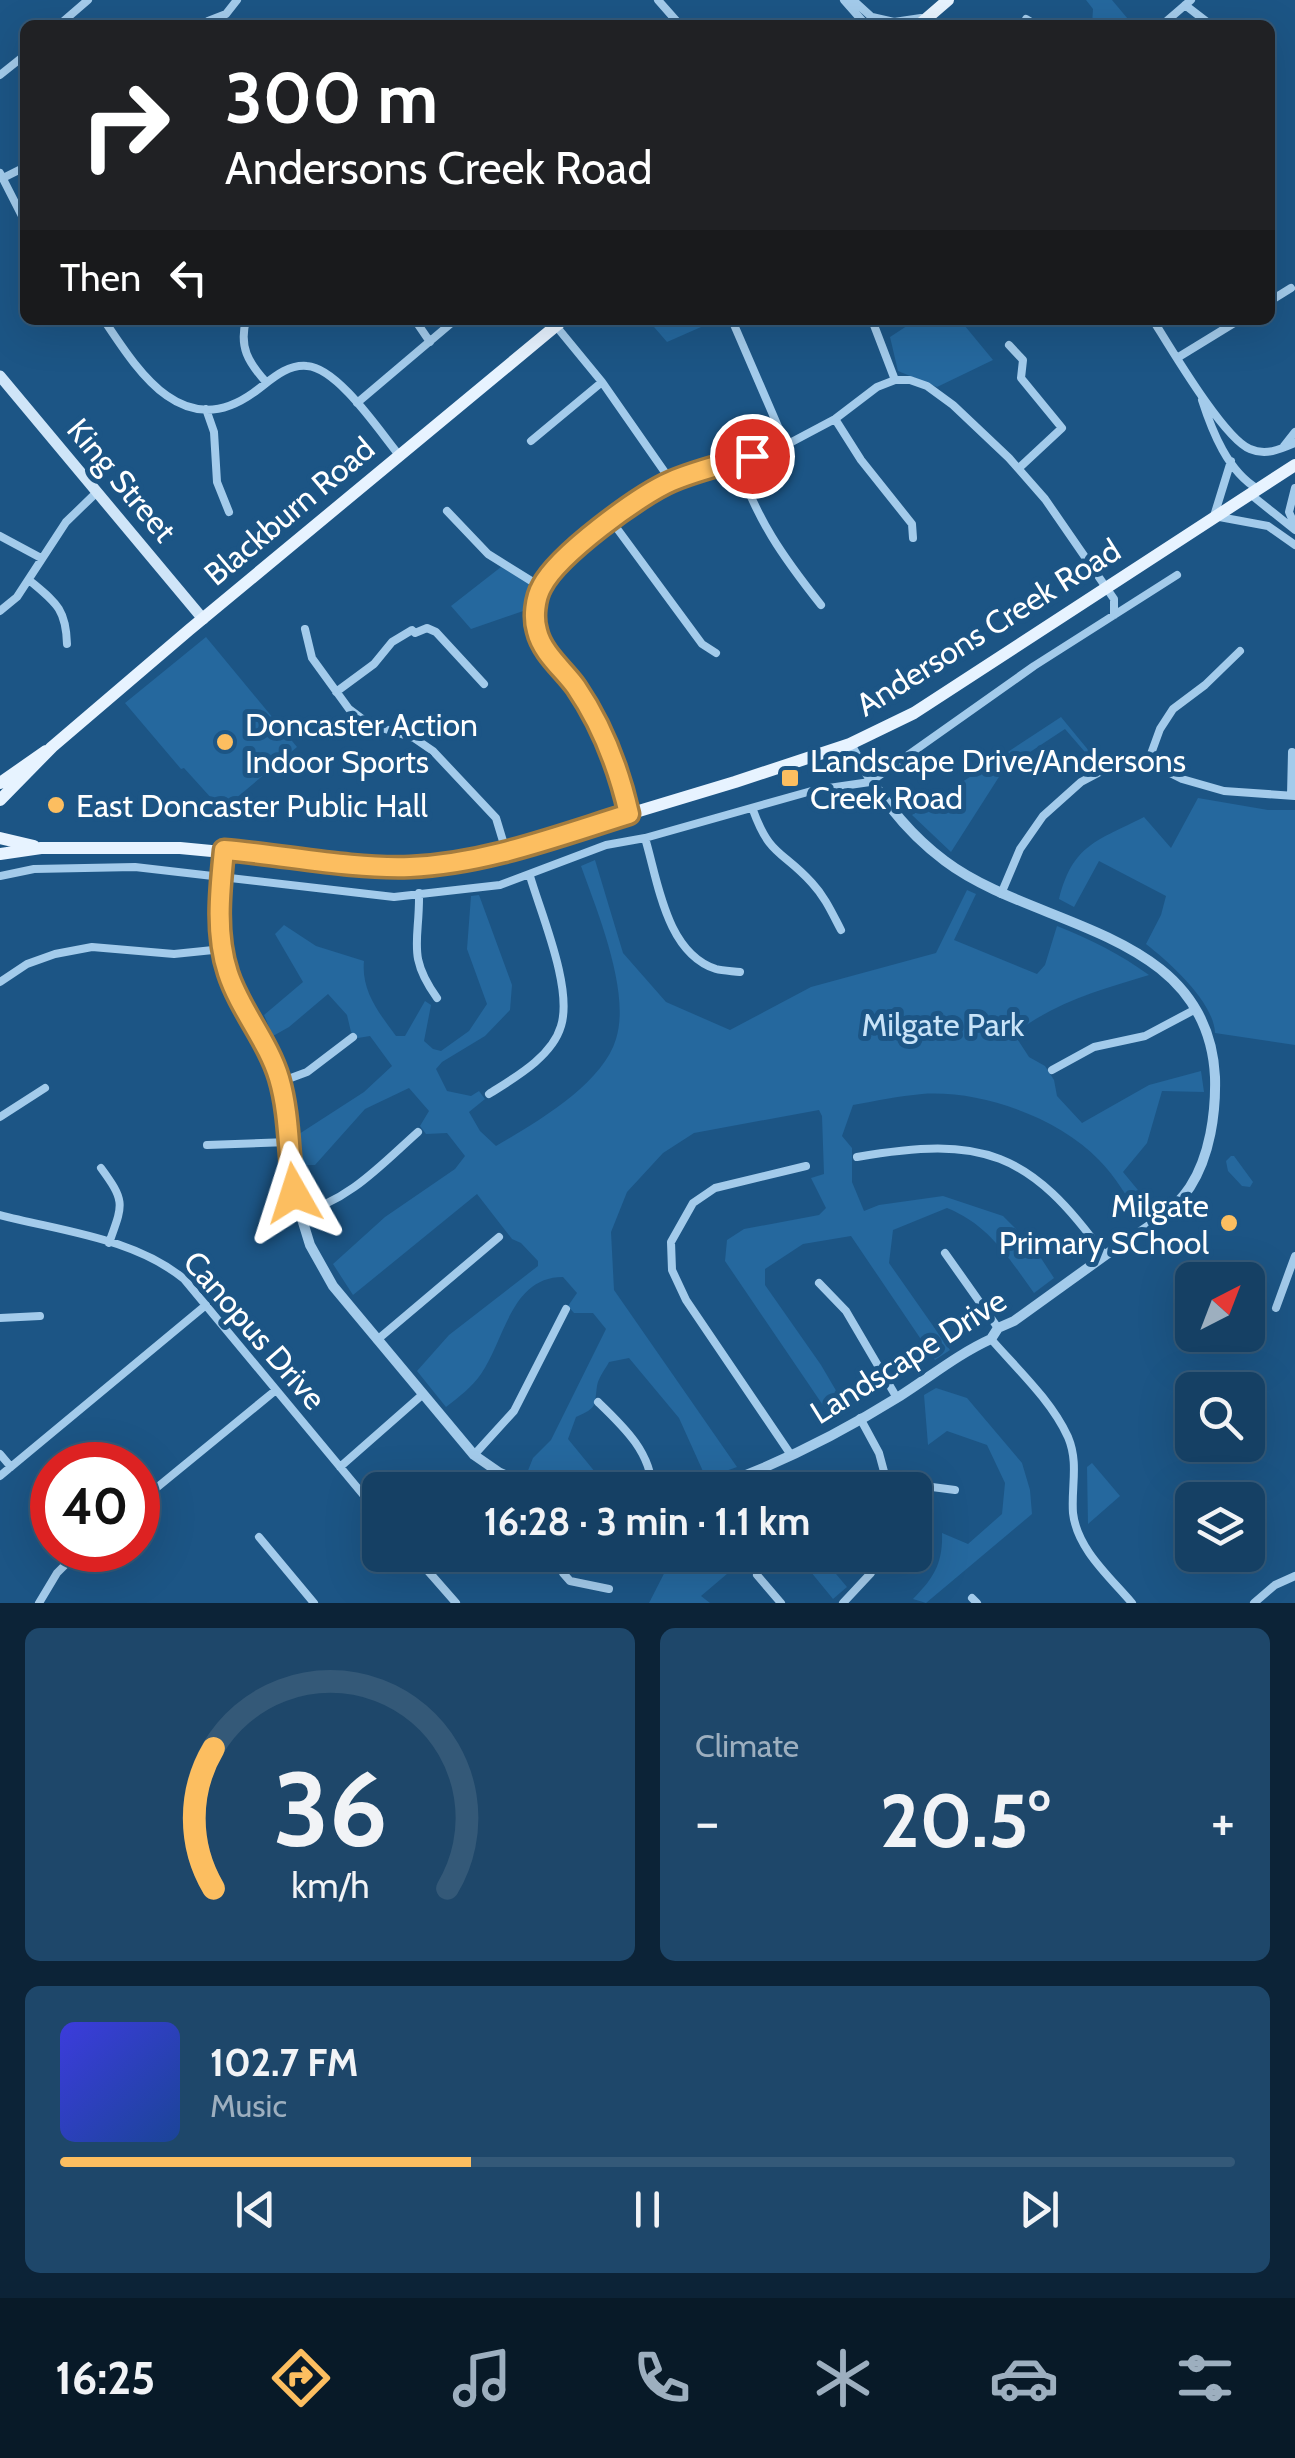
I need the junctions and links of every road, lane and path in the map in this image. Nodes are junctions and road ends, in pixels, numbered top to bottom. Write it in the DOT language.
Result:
graph roads {
  1 [pos="88,0"];
  2 [pos="237,0"];
  3 [pos="658,0"];
  4 [pos="844,0"];
  5 [pos="948,0"];
  6 [pos="1188,2"];
  7 [pos="931,19"];
  8 [pos="65,20"];
  9 [pos="211,20"];
  10 [pos="676,20"];
  11 [pos="863,20"];
  12 [pos="1168,20"];
  13 [pos="1206,20"];
  14 [pos="20,59"];
  15 [pos="0,75"];
  16 [pos="1,175"];
  17 [pos="20,212"];
  18 [pos="1291,288"];
  19 [pos="1275,298"];
  20 [pos="107,325"];
  21 [pos="245,325"];
  22 [pos="419,325"];
  23 [pos="450,325"];
  24 [pos="557,325"];
  25 [pos="560,325"];
  26 [pos="734,325"];
  27 [pos="874,325"];
  28 [pos="1156,325"];
  29 [pos="1231,325"];
  30 [pos="430,342"];
  31 [pos="1010,345"];
  32 [pos="1177,358"];
  33 [pos="0,376"];
  34 [pos="895,380"];
  35 [pos="266,382"];
  36 [pos="602,382"];
  37 [pos="1201,395"];
  38 [pos="356,404"];
  39 [pos="206,409"];
  40 [pos="835,420"];
  41 [pos="1295,432"];
  42 [pos="532,441"];
  43 [pos="1295,442"];
  44 [pos="786,445"];
  45 [pos="1281,449"];
  46 [pos="399,456"];
  47 [pos="737,460"];
  48 [pos="1231,461"];
  49 [pos="1295,465"];
  50 [pos="1019,468"];
  51 [pos="671,481"];
  52 [pos="1295,488"];
  53 [pos="1254,492"];
  54 [pos="96,493"];
  55 [pos="447,511"];
  56 [pos="229,512"];
  57 [pos="1214,516"];
  58 [pos="610,519"];
  59 [pos="1295,528"];
  60 [pos="0,536"];
  61 [pos="913,538"];
  62 [pos="1295,546"];
  63 [pos="41,558"];
  64 [pos="1177,575"];
  65 [pos="29,580"];
  66 [pos="541,588"];
  67 [pos="1106,588"];
  68 [pos="821,606"];
  69 [pos="0,611"];
  70 [pos="1114,616"];
  71 [pos="203,619"];
  72 [pos="305,629"];
  73 [pos="67,644"];
  74 [pos="1240,652"];
  75 [pos="716,653"];
  76 [pos="484,684"];
  77 [pos="336,692"];
  78 [pos="850,744"];
  79 [pos="52,747"];
  80 [pos="1292,752"];
  81 [pos="1148,762"];
  82 [pos="0,782"];
  83 [pos="870,782"];
  84 [pos="1293,796"];
  85 [pos="0,800"];
  86 [pos="753,810"];
  87 [pos="629,814"];
  88 [pos="0,838"];
  89 [pos="645,838"];
  90 [pos="41,848"];
  91 [pos="224,850"];
  92 [pos="506,851"];
  93 [pos="0,854"];
  94 [pos="0,876"];
  95 [pos="530,876"];
  96 [pos="221,877"];
  97 [pos="418,893"];
  98 [pos="1000,894"];
  99 [pos="841,930"];
  100 [pos="223,949"];
  101 [pos="740,972"];
  102 [pos="0,982"];
  103 [pos="437,998"];
  104 [pos="1194,1010"];
  105 [pos="353,1038"];
  106 [pos="1052,1070"];
  107 [pos="280,1082"];
  108 [pos="45,1088"];
  109 [pos="489,1094"];
  110 [pos="0,1117"];
  111 [pos="418,1132"];
  112 [pos="289,1142"];
  113 [pos="207,1146"];
  114 [pos="856,1157"];
  115 [pos="806,1166"];
  116 [pos="101,1168"];
  117 [pos="300,1214"];
  118 [pos="0,1215"];
  119 [pos="499,1237"];
  120 [pos="109,1243"];
  121 [pos="945,1253"];
  122 [pos="1105,1256"];
  123 [pos="1295,1256"];
  124 [pos="820,1283"];
  125 [pos="206,1304"];
  126 [pos="1276,1308"];
  127 [pos="566,1309"];
  128 [pos="40,1316"];
  129 [pos="0,1318"];
  130 [pos="998,1328"];
  131 [pos="991,1339"];
  132 [pos="377,1340"];
  133 [pos="276,1390"];
  134 [pos="422,1396"];
  135 [pos="897,1398"];
  136 [pos="598,1402"];
  137 [pos="860,1418"];
  138 [pos="0,1454"];
  139 [pos="474,1455"];
  140 [pos="792,1455"];
  141 [pos="11,1467"];
  142 [pos="340,1467"];
  143 [pos="499,1472"];
  144 [pos="649,1472"];
  145 [pos="750,1472"];
  146 [pos="884,1472"];
  147 [pos="0,1476"];
  148 [pos="160,1485"];
  149 [pos="932,1487"];
  150 [pos="954,1490"];
  151 [pos="362,1493"];
  152 [pos="259,1537"];
  153 [pos="57,1572"];
  154 [pos="429,1572"];
  155 [pos="563,1572"];
  156 [pos="872,1572"];
  157 [pos="757,1575"];
  158 [pos="1295,1576"];
  159 [pos="609,1588"];
  160 [pos="39,1603"];
  161 [pos="314,1603"];
  162 [pos="456,1603"];
  163 [pos="781,1603"];
  164 [pos="842,1603"];
  165 [pos="1132,1603"];
  166 [pos="1254,1603"];
  1 -- 8 [label="street"];
  2 -- 9 [label="street"];
  3 -- 10 [label="street"];
  4 -- 11 [label="street"];
  5 -- 7 [label="main road"];
  6 -- 12 [label="street"];
  6 -- 13 [label="street"];
  14 -- 15 [label="street"];
  16 -- 17 [label="street"];
  18 -- 19 [label="street"];
  20 -- 39 [label="street"];
  21 -- 35 [label="street"];
  22 -- 30 [label="street"];
  23 -- 30 [label="street"];
  24 -- 46 [label="main road, Blackburn Road"];
  25 -- 36 [label="street"];
  26 -- 44 [label="street"];
  27 -- 34 [label="street"];
  28 -- 32 [label="street"];
  29 -- 32 [label="street"];
  30 -- 38 [label="street"];
  31 -- 50 [label="street"];
  32 -- 37 [label="street"];
  33 -- 54 [label="main road, King Street"];
  34 -- 40 [label="street"];
  34 -- 50 [label="street"];
  35 -- 38 [label="street"];
  35 -- 39 [label="street"];
  36 -- 42 [label="street"];
  36 -- 51 [label="street"];
  37 -- 45 [label="street"];
  37 -- 48 [label="street"];
  38 -- 46 [label="street"];
  39 -- 56 [label="street"];
  40 -- 44 [label="street"];
  40 -- 61 [label="street"];
  41 -- 45 [label="street"];
  43 -- 45 [label="street"];
  44 -- 47 [label="street"];
  46 -- 71 [label="main road, Blackburn Road"];
  47 -- 51 [label="street"];
  47 -- 68 [label="street"];
  48 -- 53 [label="street"];
  48 -- 57 [label="street"];
  49 -- 53 [label="main road, Andersons Creek Road"];
  50 -- 67 [label="street"];
  51 -- 58 [label="street"];
  52 -- 59 [label="street"];
  53 -- 57 [label="main road, Andersons Creek Road"];
  53 -- 59 [label="street"];
  54 -- 63 [label="street"];
  54 -- 71 [label="main road, King Street"];
  55 -- 66 [label="street"];
  57 -- 62 [label="street"];
  57 -- 67 [label="main road, Andersons Creek Road"];
  58 -- 66 [label="street"];
  58 -- 75 [label="street"];
  60 -- 63 [label="street"];
  63 -- 65 [label="street"];
  64 -- 70 [label="street, Andersons Creek Road"];
  65 -- 69 [label="street"];
  65 -- 73 [label="street"];
  66 -- 87 [label="street"];
  67 -- 70 [label="street"];
  67 -- 78 [label="main road, Andersons Creek Road"];
  70 -- 83 [label="street, Andersons Creek Road"];
  71 -- 79 [label="main road, Blackburn Road"];
  72 -- 77 [label="street"];
  74 -- 81 [label="street"];
  76 -- 77 [label="street"];
  77 -- 92 [label="street"];
  78 -- 83 [label="street, Landscape Drive"];
  78 -- 87 [label="main road, Andersons Creek Road"];
  79 -- 82 [label="main road, Blackburn Road"];
  79 -- 85 [label="main road, Blackburn Road"];
  80 -- 84 [label="street"];
  81 -- 84 [label="street"];
  81 -- 98 [label="street"];
  83 -- 86 [label="street, Andersons Creek Road"];
  83 -- 98 [label="street, Landscape Drive"];
  86 -- 89 [label="street, Andersons Creek Road"];
  86 -- 99 [label="street"];
  87 -- 92 [label="main road, Andersons Creek Road"];
  88 -- 90 [label="main road, Andersons Creek Road"];
  89 -- 95 [label="street, Andersons Creek Road"];
  89 -- 101 [label="street"];
  90 -- 91 [label="main road, Andersons Creek Road"];
  90 -- 93 [label="main road, Andersons Creek Road"];
  91 -- 92 [label="main road, Andersons Creek Road"];
  91 -- 96 [label="street"];
  94 -- 96 [label="street, Andersons Creek Road"];
  95 -- 97 [label="street, Andersons Creek Road"];
  95 -- 109 [label="street"];
  96 -- 97 [label="street, Andersons Creek Road"];
  96 -- 100 [label="street"];
  97 -- 103 [label="street"];
  98 -- 104 [label="street, Landscape Drive"];
  100 -- 102 [label="street"];
  100 -- 107 [label="street"];
  104 -- 106 [label="street"];
  104 -- 122 [label="street, Landscape Drive"];
  105 -- 107 [label="street"];
  107 -- 112 [label="street"];
  108 -- 110 [label="street"];
  111 -- 117 [label="street"];
  112 -- 113 [label="street"];
  112 -- 117 [label="street"];
  114 -- 122 [label="street"];
  115 -- 140 [label="street"];
  116 -- 120 [label="street"];
  117 -- 132 [label="street"];
  118 -- 120 [label="street, Canopus Drive"];
  119 -- 132 [label="street"];
  120 -- 125 [label="street, Canopus Drive"];
  121 -- 130 [label="street"];
  122 -- 130 [label="street, Landscape Drive"];
  123 -- 126 [label="street"];
  124 -- 135 [label="street"];
  125 -- 133 [label="street, Canopus Drive"];
  125 -- 141 [label="street"];
  127 -- 139 [label="street"];
  128 -- 129 [label="street"];
  130 -- 131 [label="street, Landscape Drive"];
  131 -- 135 [label="street, Landscape Drive"];
  131 -- 165 [label="street"];
  132 -- 134 [label="street"];
  133 -- 142 [label="street, Canopus Drive"];
  133 -- 148 [label="street"];
  134 -- 139 [label="street"];
  134 -- 142 [label="street"];
  135 -- 137 [label="street, Landscape Drive"];
  136 -- 144 [label="street"];
  137 -- 140 [label="street, Landscape Drive"];
  137 -- 146 [label="street"];
  138 -- 141 [label="street"];
  139 -- 143 [label="street"];
  140 -- 145 [label="street, Landscape Drive"];
  141 -- 147 [label="street"];
  142 -- 151 [label="street, Canopus Drive"];
  149 -- 150 [label="street"];
  152 -- 161 [label="street"];
  153 -- 160 [label="street"];
  154 -- 162 [label="street"];
  155 -- 159 [label="street"];
  156 -- 164 [label="street"];
  157 -- 163 [label="street"];
  158 -- 166 [label="street"];
}
